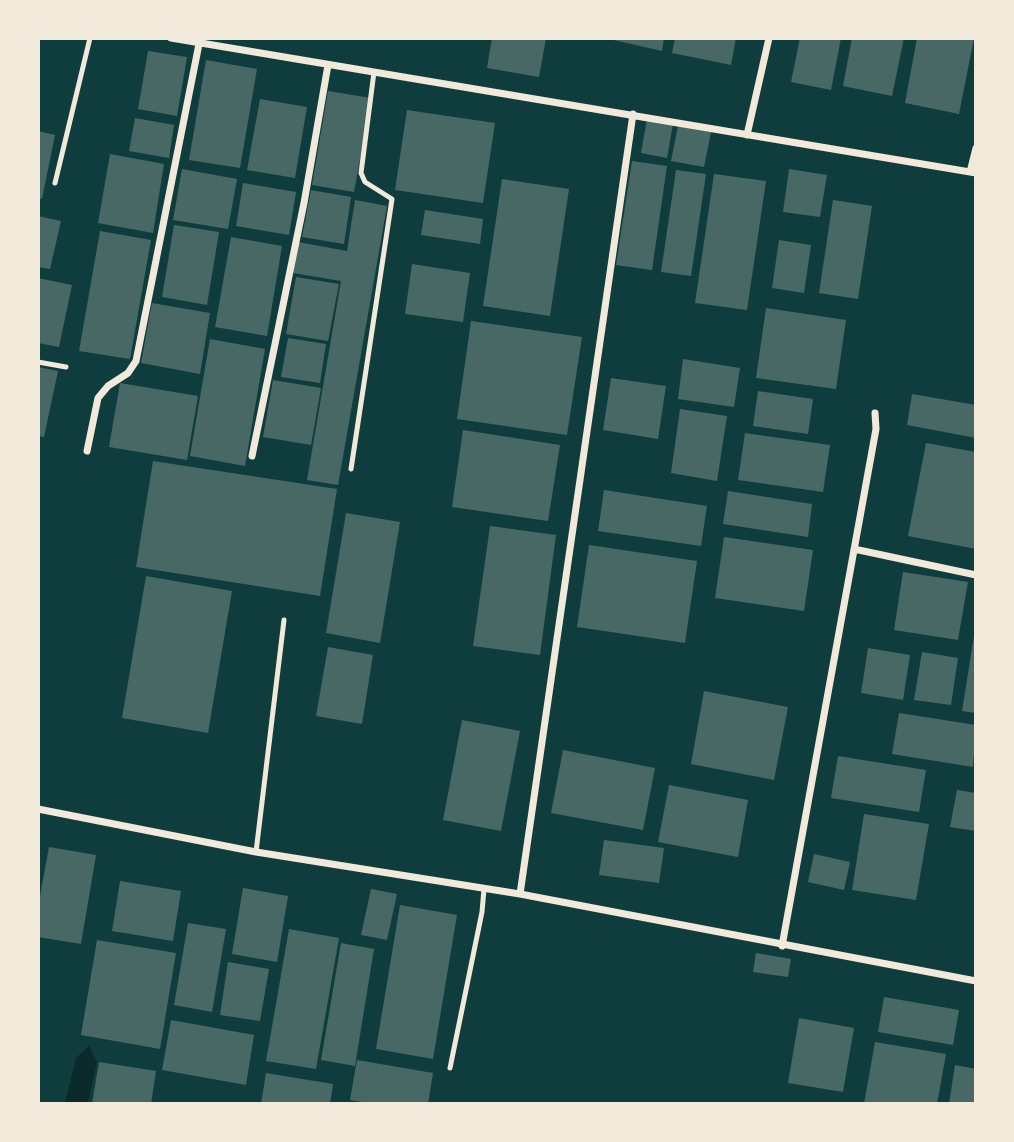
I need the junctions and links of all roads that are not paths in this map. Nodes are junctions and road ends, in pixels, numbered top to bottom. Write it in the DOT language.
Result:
graph roads {
  1 [pos="90,38"];
  2 [pos="171,38"];
  3 [pos="228,38"];
  4 [pos="769,38"];
  5 [pos="199,44"];
  6 [pos="226,47"];
  7 [pos="328,65"];
  8 [pos="374,72"];
  9 [pos="633,114"];
  10 [pos="747,135"];
  11 [pos="975,148"];
  12 [pos="973,173"];
  13 [pos="55,183"];
  14 [pos="38,362"];
  15 [pos="66,367"];
  16 [pos="875,413"];
  17 [pos="87,451"];
  18 [pos="252,456"];
  19 [pos="351,470"];
  20 [pos="854,549"];
  21 [pos="975,575"];
  22 [pos="284,620"];
  23 [pos="38,809"];
  24 [pos="256,852"];
  25 [pos="484,889"];
  26 [pos="520,894"];
  27 [pos="782,946"];
  28 [pos="975,981"];
  29 [pos="450,1068"];
  1 -- 13 [label="lane"];
  2 -- 5 [label="street"];
  3 -- 6 [label="street"];
  4 -- 10 [label="street"];
  5 -- 6 [label="street"];
  5 -- 17 [label="street"];
  6 -- 7 [label="street"];
  7 -- 8 [label="street"];
  7 -- 18 [label="street"];
  8 -- 9 [label="street"];
  8 -- 19 [label="lane"];
  9 -- 10 [label="street"];
  9 -- 26 [label="street"];
  10 -- 12 [label="street"];
  11 -- 12 [label="street"];
  14 -- 15 [label="lane"];
  16 -- 20 [label="street"];
  20 -- 21 [label="street"];
  20 -- 27 [label="street"];
  22 -- 24 [label="lane"];
  23 -- 24 [label="street"];
  24 -- 25 [label="street"];
  25 -- 26 [label="street"];
  25 -- 29 [label="lane"];
  26 -- 27 [label="street"];
  27 -- 28 [label="street"];
}
